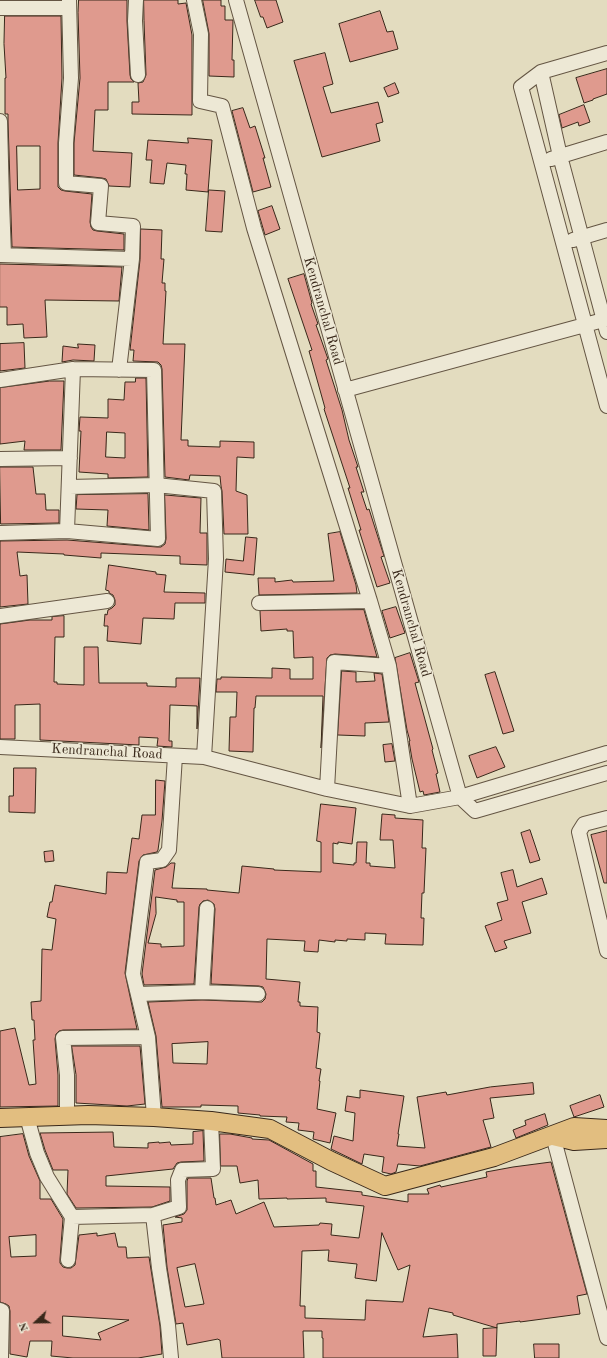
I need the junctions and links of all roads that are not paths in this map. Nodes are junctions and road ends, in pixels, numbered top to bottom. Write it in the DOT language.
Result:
graph roads {
  1 [pos="136,0"];
  2 [pos="194,0"];
  3 [pos="236,0"];
  4 [pos="69,4"];
  5 [pos="0,8"];
  6 [pos="607,53"];
  7 [pos="541,72"];
  8 [pos="138,75"];
  9 [pos="0,121"];
  10 [pos="0,138"];
  11 [pos="607,142"];
  12 [pos="560,156"];
  13 [pos="541,162"];
  14 [pos="1,201"];
  15 [pos="607,230"];
  16 [pos="582,237"];
  17 [pos="563,243"];
  18 [pos="2,255"];
  19 [pos="132,259"];
  20 [pos="606,323"];
  21 [pos="585,326"];
  22 [pos="73,369"];
  23 [pos="120,370"];
  24 [pos="0,380"];
  25 [pos="346,390"];
  26 [pos="607,404"];
  27 [pos="70,458"];
  28 [pos="0,459"];
  29 [pos="156,485"];
  30 [pos="69,487"];
  31 [pos="67,531"];
  32 [pos="0,533"];
  33 [pos="107,601"];
  34 [pos="370,602"];
  35 [pos="259,603"];
  36 [pos="0,616"];
  37 [pos="389,666"];
  38 [pos="0,747"];
  39 [pos="607,753"];
  40 [pos="175,756"];
  41 [pos="204,757"];
  42 [pos="607,773"];
  43 [pos="327,789"];
  44 [pos="460,797"];
  45 [pos="410,806"];
  46 [pos="607,818"];
  47 [pos="206,908"];
  48 [pos="607,951"];
  49 [pos="202,992"];
  50 [pos="138,994"];
  51 [pos="258,994"];
  52 [pos="148,1037"];
  53 [pos="67,1115"];
  54 [pos="27,1117"];
  55 [pos="154,1117"];
  56 [pos="0,1118"];
  57 [pos="211,1122"];
  58 [pos="607,1129"];
  59 [pos="553,1136"];
  60 [pos="607,1139"];
  61 [pos="153,1215"];
  62 [pos="72,1217"];
  63 [pos="68,1260"];
  64 [pos="0,1310"];
  65 [pos="607,1338"];
  66 [pos="1,1342"];
  67 [pos="2,1358"];
  68 [pos="171,1358"];
  1 -- 8 [label="street"];
  2 -- 34 [label="street"];
  3 -- 25 [label="street, Kendranchal Road"];
  4 -- 5 [label="street"];
  4 -- 19 [label="street"];
  6 -- 7 [label="street"];
  7 -- 12 [label="street"];
  7 -- 13 [label="street"];
  9 -- 10 [label="street"];
  10 -- 14 [label="street"];
  11 -- 12 [label="street"];
  12 -- 13 [label="street"];
  12 -- 16 [label="street"];
  13 -- 17 [label="street"];
  14 -- 18 [label="street"];
  15 -- 16 [label="street"];
  16 -- 17 [label="street"];
  16 -- 20 [label="street"];
  17 -- 21 [label="street"];
  18 -- 19 [label="street"];
  19 -- 23 [label="street"];
  20 -- 21 [label="street"];
  21 -- 25 [label="street"];
  21 -- 26 [label="street"];
  22 -- 23 [label="street"];
  22 -- 24 [label="street"];
  22 -- 27 [label="street"];
  23 -- 29 [label="street"];
  25 -- 44 [label="street, Kendranchal Road"];
  27 -- 28 [label="street"];
  27 -- 30 [label="street"];
  29 -- 30 [label="street"];
  29 -- 31 [label="street"];
  29 -- 41 [label="street"];
  30 -- 31 [label="street"];
  31 -- 32 [label="street"];
  33 -- 36 [label="street"];
  34 -- 35 [label="street"];
  34 -- 37 [label="street"];
  37 -- 43 [label="street"];
  37 -- 45 [label="street"];
  38 -- 40 [label="street, Kendranchal Road"];
  39 -- 44 [label="street"];
  40 -- 41 [label="street, Kendranchal Road"];
  40 -- 50 [label="street"];
  41 -- 43 [label="street, Kendranchal Road"];
  42 -- 44 [label="street"];
  43 -- 45 [label="street, Kendranchal Road"];
  44 -- 45 [label="street, Kendranchal Road"];
  46 -- 48 [label="street"];
  47 -- 49 [label="street"];
  49 -- 50 [label="street"];
  49 -- 51 [label="street"];
  50 -- 52 [label="street"];
  52 -- 53 [label="street"];
  52 -- 55 [label="street"];
  53 -- 54 [label="main road"];
  53 -- 55 [label="main road"];
  54 -- 56 [label="main road"];
  54 -- 62 [label="street"];
  55 -- 57 [label="main road"];
  57 -- 59 [label="main road"];
  57 -- 61 [label="street"];
  58 -- 59 [label="main road"];
  59 -- 60 [label="main road"];
  59 -- 65 [label="street"];
  61 -- 62 [label="street"];
  61 -- 68 [label="street"];
  62 -- 63 [label="street"];
  64 -- 66 [label="street"];
  66 -- 67 [label="street"];
}
